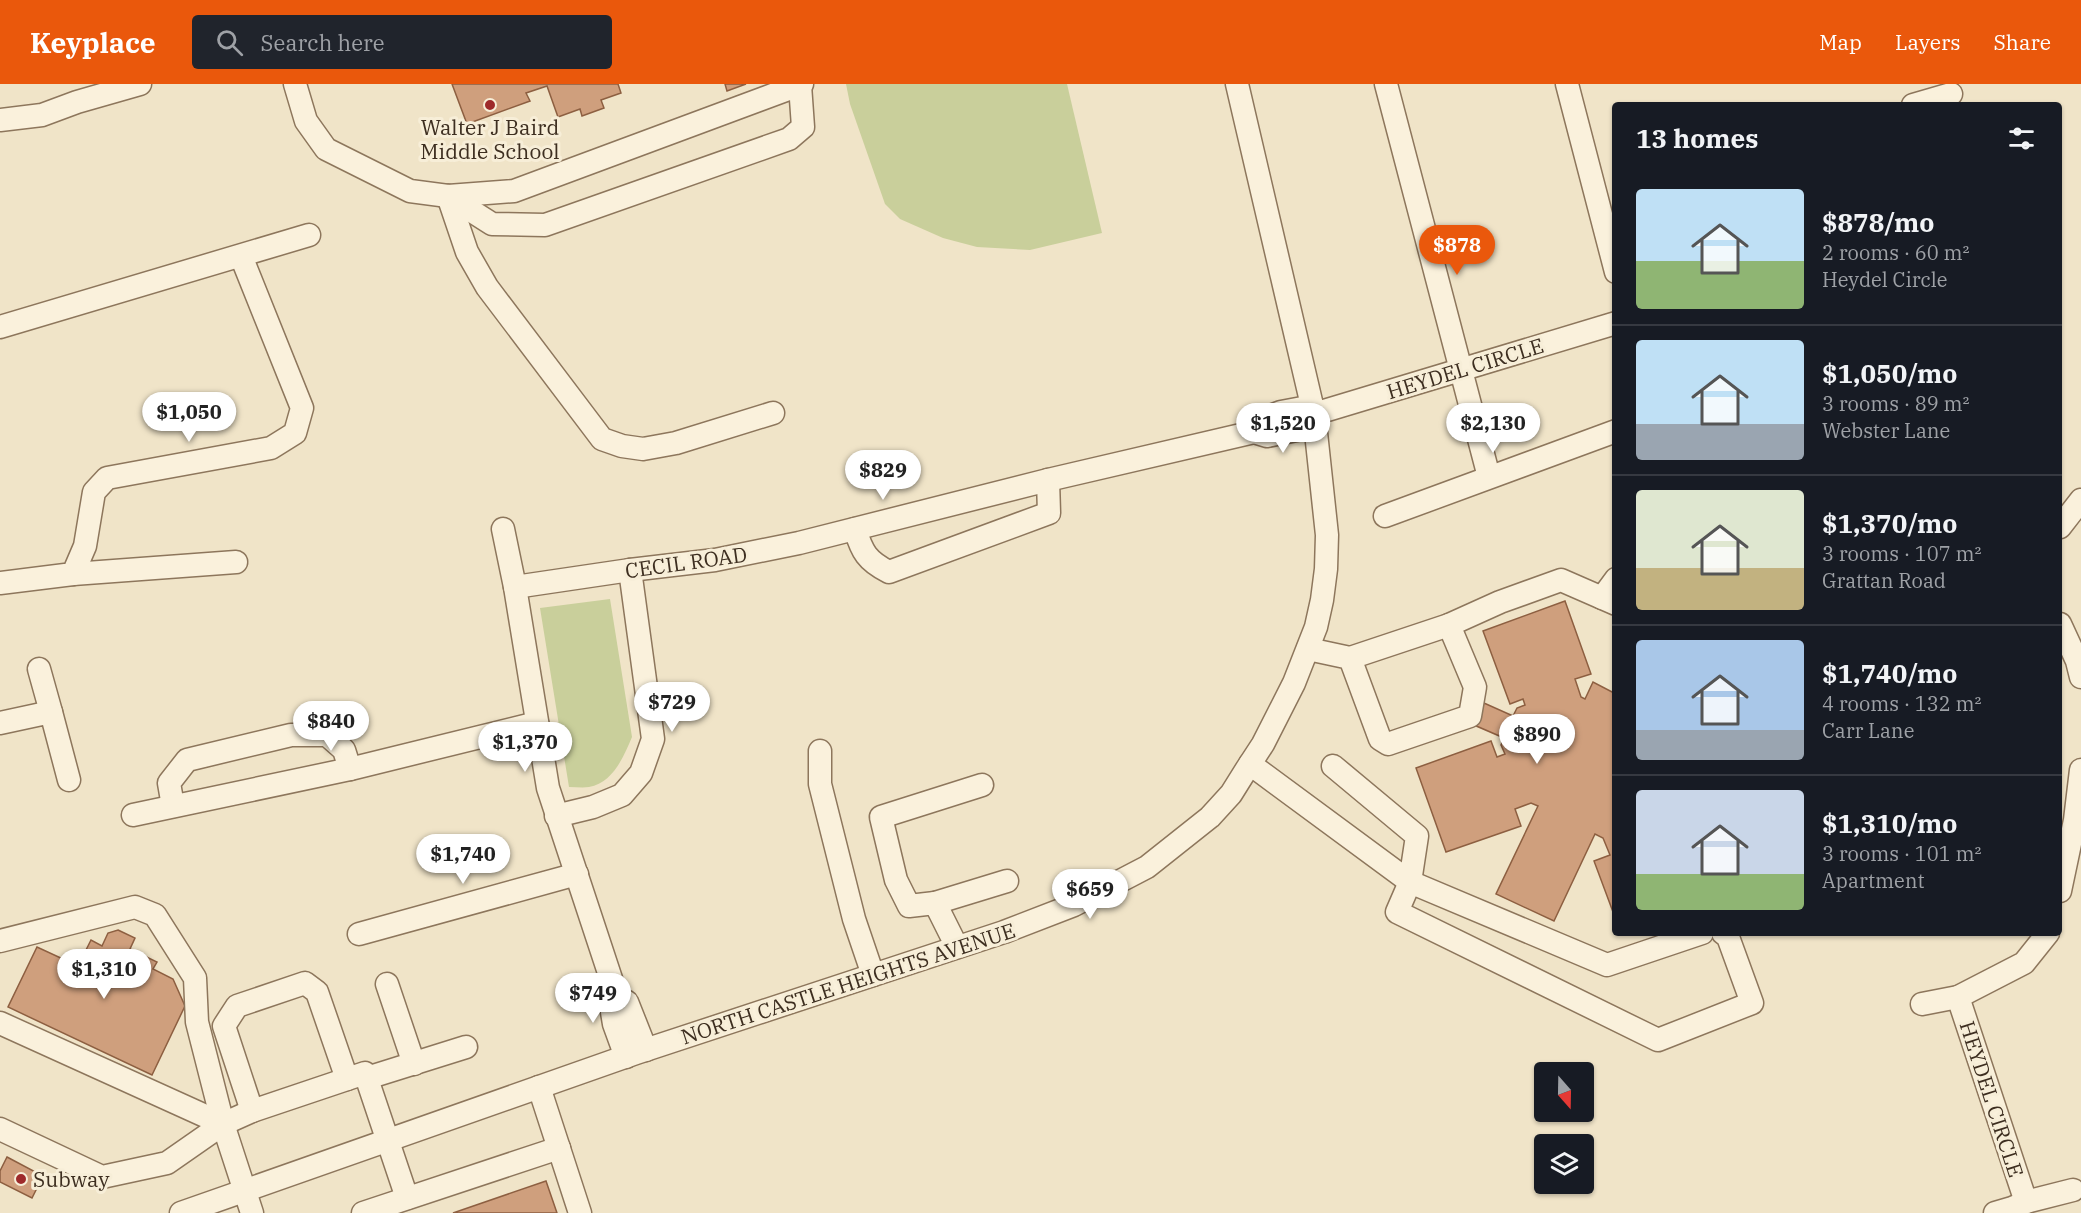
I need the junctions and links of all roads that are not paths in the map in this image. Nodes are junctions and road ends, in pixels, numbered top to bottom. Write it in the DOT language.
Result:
graph roads {
  1 [pos="140,84"];
  2 [pos="295,84"];
  3 [pos="801,84"];
  4 [pos="1237,84"];
  5 [pos="1567,84"];
  6 [pos="1389,85"];
  7 [pos="1951,94"];
  8 [pos="1923,102"];
  9 [pos="0,120"];
  10 [pos="448,196"];
  11 [pos="309,235"];
  12 [pos="241,256"];
  13 [pos="1612,257"];
  14 [pos="1612,324"];
  15 [pos="0,327"];
  16 [pos="1460,369"];
  17 [pos="773,413"];
  18 [pos="1314,415"];
  19 [pos="1254,432"];
  20 [pos="1612,432"];
  21 [pos="1489,477"];
  22 [pos="1048,480"];
  23 [pos="2081,500"];
  24 [pos="1385,516"];
  25 [pos="2062,524"];
  26 [pos="503,529"];
  27 [pos="855,529"];
  28 [pos="236,562"];
  29 [pos="630,570"];
  30 [pos="73,574"];
  31 [pos="0,583"];
  32 [pos="515,587"];
  33 [pos="1609,601"];
  34 [pos="1449,625"];
  35 [pos="2062,628"];
  36 [pos="1308,649"];
  37 [pos="1350,658"];
  38 [pos="39,669"];
  39 [pos="2081,677"];
  40 [pos="51,712"];
  41 [pos="0,723"];
  42 [pos="537,723"];
  43 [pos="820,752"];
  44 [pos="1250,764"];
  45 [pos="1333,766"];
  46 [pos="350,769"];
  47 [pos="2081,770"];
  48 [pos="69,780"];
  49 [pos="982,785"];
  50 [pos="173,806"];
  51 [pos="133,815"];
  52 [pos="556,816"];
  53 [pos="577,874"];
  54 [pos="1007,881"];
  55 [pos="1410,882"];
  56 [pos="2062,882"];
  57 [pos="935,903"];
  58 [pos="359,934"];
  59 [pos="1693,936"];
  60 [pos="1728,936"];
  61 [pos="2046,936"];
  62 [pos="0,941"];
  63 [pos="957,948"];
  64 [pos="873,975"];
  65 [pos="387,984"];
  66 [pos="1958,997"];
  67 [pos="1922,1004"];
  68 [pos="0,1023"];
  69 [pos="466,1047"];
  70 [pos="636,1053"];
  71 [pos="414,1064"];
  72 [pos="357,1079"];
  73 [pos="539,1087"];
  74 [pos="252,1111"];
  75 [pos="223,1124"];
  76 [pos="0,1129"];
  77 [pos="388,1141"];
  78 [pos="559,1148"];
  79 [pos="2073,1190"];
  80 [pos="246,1191"];
  81 [pos="407,1198"];
  82 [pos="2026,1202"];
  83 [pos="181,1213"];
  84 [pos="252,1213"];
  85 [pos="363,1213"];
  86 [pos="580,1213"];
  87 [pos="1995,1213"];
  1 -- 9 [label="street"];
  2 -- 10 [label="street"];
  3 -- 10 [label="street"];
  3 -- 10 [label="street"];
  4 -- 18 [label="street, NORTH CASTLE HEIGHTS AVENUE"];
  5 -- 13 [label="street"];
  6 -- 16 [label="street"];
  7 -- 8 [label="street"];
  10 -- 17 [label="street"];
  11 -- 12 [label="street"];
  12 -- 15 [label="street"];
  12 -- 30 [label="street"];
  14 -- 16 [label="street, HEYDEL CIRCLE"];
  16 -- 18 [label="street, HEYDEL CIRCLE"];
  16 -- 21 [label="street"];
  18 -- 19 [label="street, HEYDEL CIRCLE"];
  18 -- 36 [label="street, NORTH CASTLE HEIGHTS AVENUE"];
  19 -- 22 [label="street, CECIL ROAD"];
  20 -- 21 [label="street"];
  21 -- 24 [label="street"];
  22 -- 27 [label="street, CECIL ROAD"];
  22 -- 27 [label="street"];
  23 -- 25 [label="street"];
  26 -- 32 [label="street"];
  27 -- 29 [label="street, CECIL ROAD"];
  28 -- 30 [label="street"];
  29 -- 32 [label="street, CECIL ROAD"];
  29 -- 52 [label="street"];
  30 -- 31 [label="street"];
  32 -- 42 [label="street"];
  33 -- 34 [label="street"];
  34 -- 37 [label="street"];
  34 -- 37 [label="street"];
  35 -- 39 [label="street"];
  36 -- 37 [label="street"];
  36 -- 44 [label="street, NORTH CASTLE HEIGHTS AVENUE"];
  38 -- 40 [label="street"];
  40 -- 41 [label="street"];
  40 -- 48 [label="street"];
  42 -- 46 [label="street"];
  42 -- 52 [label="street"];
  43 -- 64 [label="street"];
  44 -- 55 [label="street"];
  44 -- 63 [label="street, NORTH CASTLE HEIGHTS AVENUE"];
  45 -- 55 [label="street"];
  46 -- 50 [label="street"];
  46 -- 50 [label="street"];
  47 -- 56 [label="street"];
  49 -- 57 [label="street"];
  50 -- 51 [label="street"];
  52 -- 53 [label="street"];
  53 -- 58 [label="street"];
  53 -- 70 [label="street"];
  54 -- 57 [label="street"];
  55 -- 59 [label="street"];
  55 -- 60 [label="street"];
  57 -- 63 [label="street"];
  61 -- 66 [label="street, HEYDEL CIRCLE"];
  62 -- 75 [label="street"];
  63 -- 64 [label="street, NORTH CASTLE HEIGHTS AVENUE"];
  64 -- 70 [label="street, NORTH CASTLE HEIGHTS AVENUE"];
  65 -- 71 [label="street"];
  66 -- 67 [label="street, HEYDEL CIRCLE"];
  66 -- 82 [label="street, HEYDEL CIRCLE"];
  68 -- 75 [label="street"];
  69 -- 71 [label="street"];
  70 -- 73 [label="street, NORTH CASTLE HEIGHTS AVENUE"];
  71 -- 72 [label="street"];
  72 -- 74 [label="street"];
  72 -- 74 [label="street"];
  72 -- 77 [label="street"];
  73 -- 77 [label="street, NORTH CASTLE HEIGHTS AVENUE"];
  73 -- 78 [label="street"];
  74 -- 75 [label="street"];
  75 -- 76 [label="street"];
  75 -- 80 [label="street"];
  77 -- 80 [label="street, NORTH CASTLE HEIGHTS AVENUE"];
  77 -- 81 [label="street"];
  78 -- 81 [label="street"];
  78 -- 86 [label="street"];
  79 -- 82 [label="street"];
  80 -- 83 [label="street, NORTH CASTLE HEIGHTS AVENUE"];
  80 -- 84 [label="street"];
  81 -- 85 [label="street"];
  82 -- 87 [label="street"];
}
